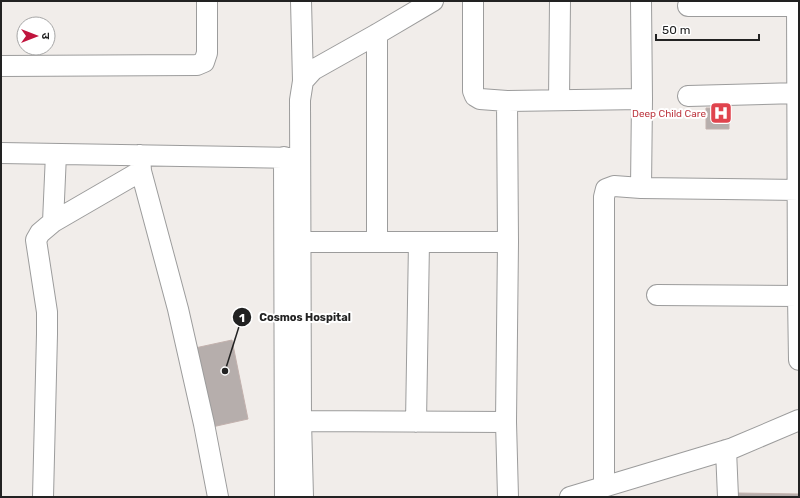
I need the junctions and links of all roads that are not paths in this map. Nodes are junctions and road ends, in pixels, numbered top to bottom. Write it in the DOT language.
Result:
graph roads {
  1 [pos="207,1"];
  2 [pos="301,1"];
  3 [pos="433,1"];
  4 [pos="473,1"];
  5 [pos="560,1"];
  6 [pos="641,1"];
  7 [pos="798,4"];
  8 [pos="688,6"];
  9 [pos="377,34"];
  10 [pos="1,66"];
  11 [pos="303,82"];
  12 [pos="798,93"];
  13 [pos="688,96"];
  14 [pos="642,99"];
  15 [pos="558,100"];
  16 [pos="507,101"];
  17 [pos="1,153"];
  18 [pos="56,154"];
  19 [pos="292,158"];
  20 [pos="141,163"];
  21 [pos="641,188"];
  22 [pos="798,190"];
  23 [pos="53,222"];
  24 [pos="300,242"];
  25 [pos="377,242"];
  26 [pos="418,242"];
  27 [pos="508,242"];
  28 [pos="292,282"];
  29 [pos="657,295"];
  30 [pos="798,296"];
  31 [pos="799,360"];
  32 [pos="799,420"];
  33 [pos="301,421"];
  34 [pos="416,422"];
  35 [pos="506,422"];
  36 [pos="726,450"];
  37 [pos="604,487"];
  38 [pos="44,497"];
  39 [pos="218,497"];
  40 [pos="285,497"];
  41 [pos="303,497"];
  42 [pos="508,497"];
  43 [pos="570,497"];
  44 [pos="728,497"];
  1 -- 10 [label="street"];
  2 -- 11 [label="street"];
  3 -- 9 [label="street"];
  4 -- 16 [label="street"];
  5 -- 15 [label="street"];
  6 -- 14 [label="street"];
  7 -- 8 [label="street"];
  7 -- 12 [label="street"];
  9 -- 11 [label="street"];
  9 -- 25 [label="street"];
  11 -- 19 [label="street"];
  12 -- 13 [label="street"];
  12 -- 22 [label="street"];
  14 -- 15 [label="street"];
  14 -- 21 [label="street"];
  15 -- 16 [label="street"];
  16 -- 27 [label="street"];
  17 -- 18 [label="street"];
  18 -- 20 [label="street"];
  18 -- 23 [label="street"];
  19 -- 20 [label="street"];
  19 -- 24 [label="street"];
  19 -- 28 [label="street"];
  20 -- 23 [label="street"];
  20 -- 39 [label="street"];
  21 -- 22 [label="street"];
  21 -- 37 [label="street"];
  22 -- 30 [label="street"];
  23 -- 38 [label="street"];
  24 -- 25 [label="street"];
  24 -- 28 [label="street"];
  25 -- 26 [label="street"];
  26 -- 27 [label="street"];
  26 -- 34 [label="street"];
  27 -- 35 [label="street"];
  28 -- 33 [label="street"];
  28 -- 40 [label="street"];
  29 -- 30 [label="street"];
  30 -- 31 [label="street"];
  32 -- 36 [label="street"];
  33 -- 34 [label="street"];
  33 -- 41 [label="street"];
  34 -- 35 [label="street"];
  35 -- 42 [label="street"];
  36 -- 37 [label="street"];
  36 -- 44 [label="street"];
  37 -- 43 [label="street"];
}
